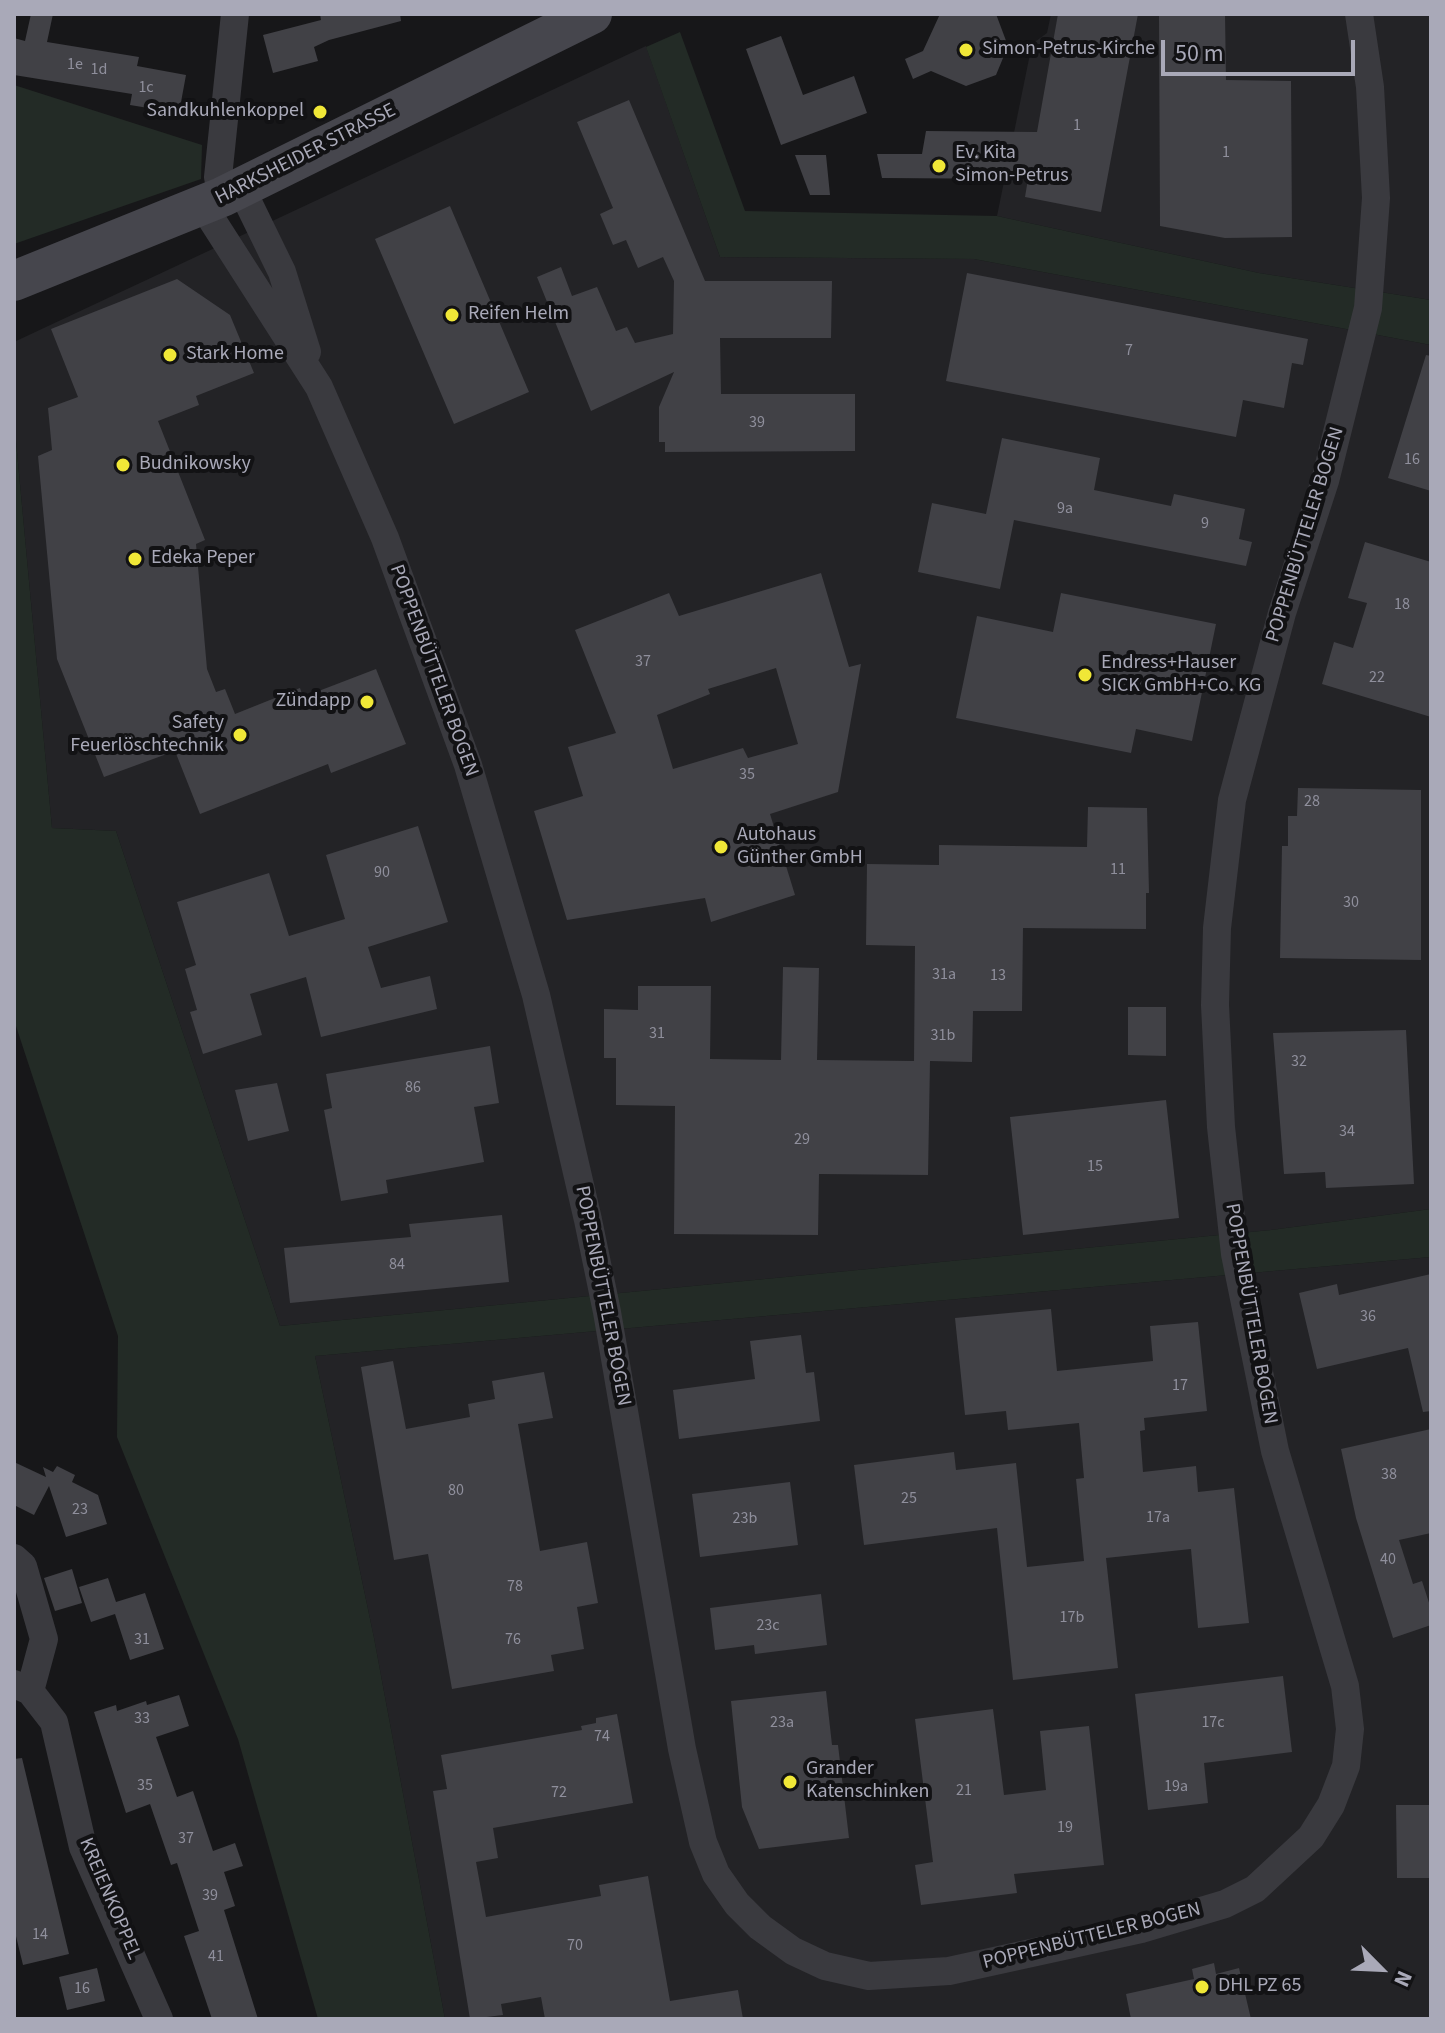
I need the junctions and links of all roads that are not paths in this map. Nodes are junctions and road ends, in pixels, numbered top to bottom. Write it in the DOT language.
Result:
graph roads {
  1 [pos="235,14"];
  2 [pos="592,14"];
  3 [pos="1359,14"];
  4 [pos="222,197"];
  5 [pos="14,281"];
  6 [pos="315,380"];
  7 [pos="14,1558"];
  8 [pos="22,1688"];
  9 [pos="159,2019"];
  1 -- 4 [label="street"];
  2 -- 4 [label="main road, HARKSHEIDER STRASSE"];
  3 -- 6 [label="street, POPPENBÜTTELER BOGEN"];
  4 -- 5 [label="main road, HARKSHEIDER STRASSE"];
  4 -- 6 [label="street, POPPENBÜTTELER BOGEN"];
  4 -- 6 [label="street, POPPENBÜTTELER BOGEN"];
  7 -- 8 [label="street, KREIENKOPPEL"];
  8 -- 9 [label="street, KREIENKOPPEL"];
}
